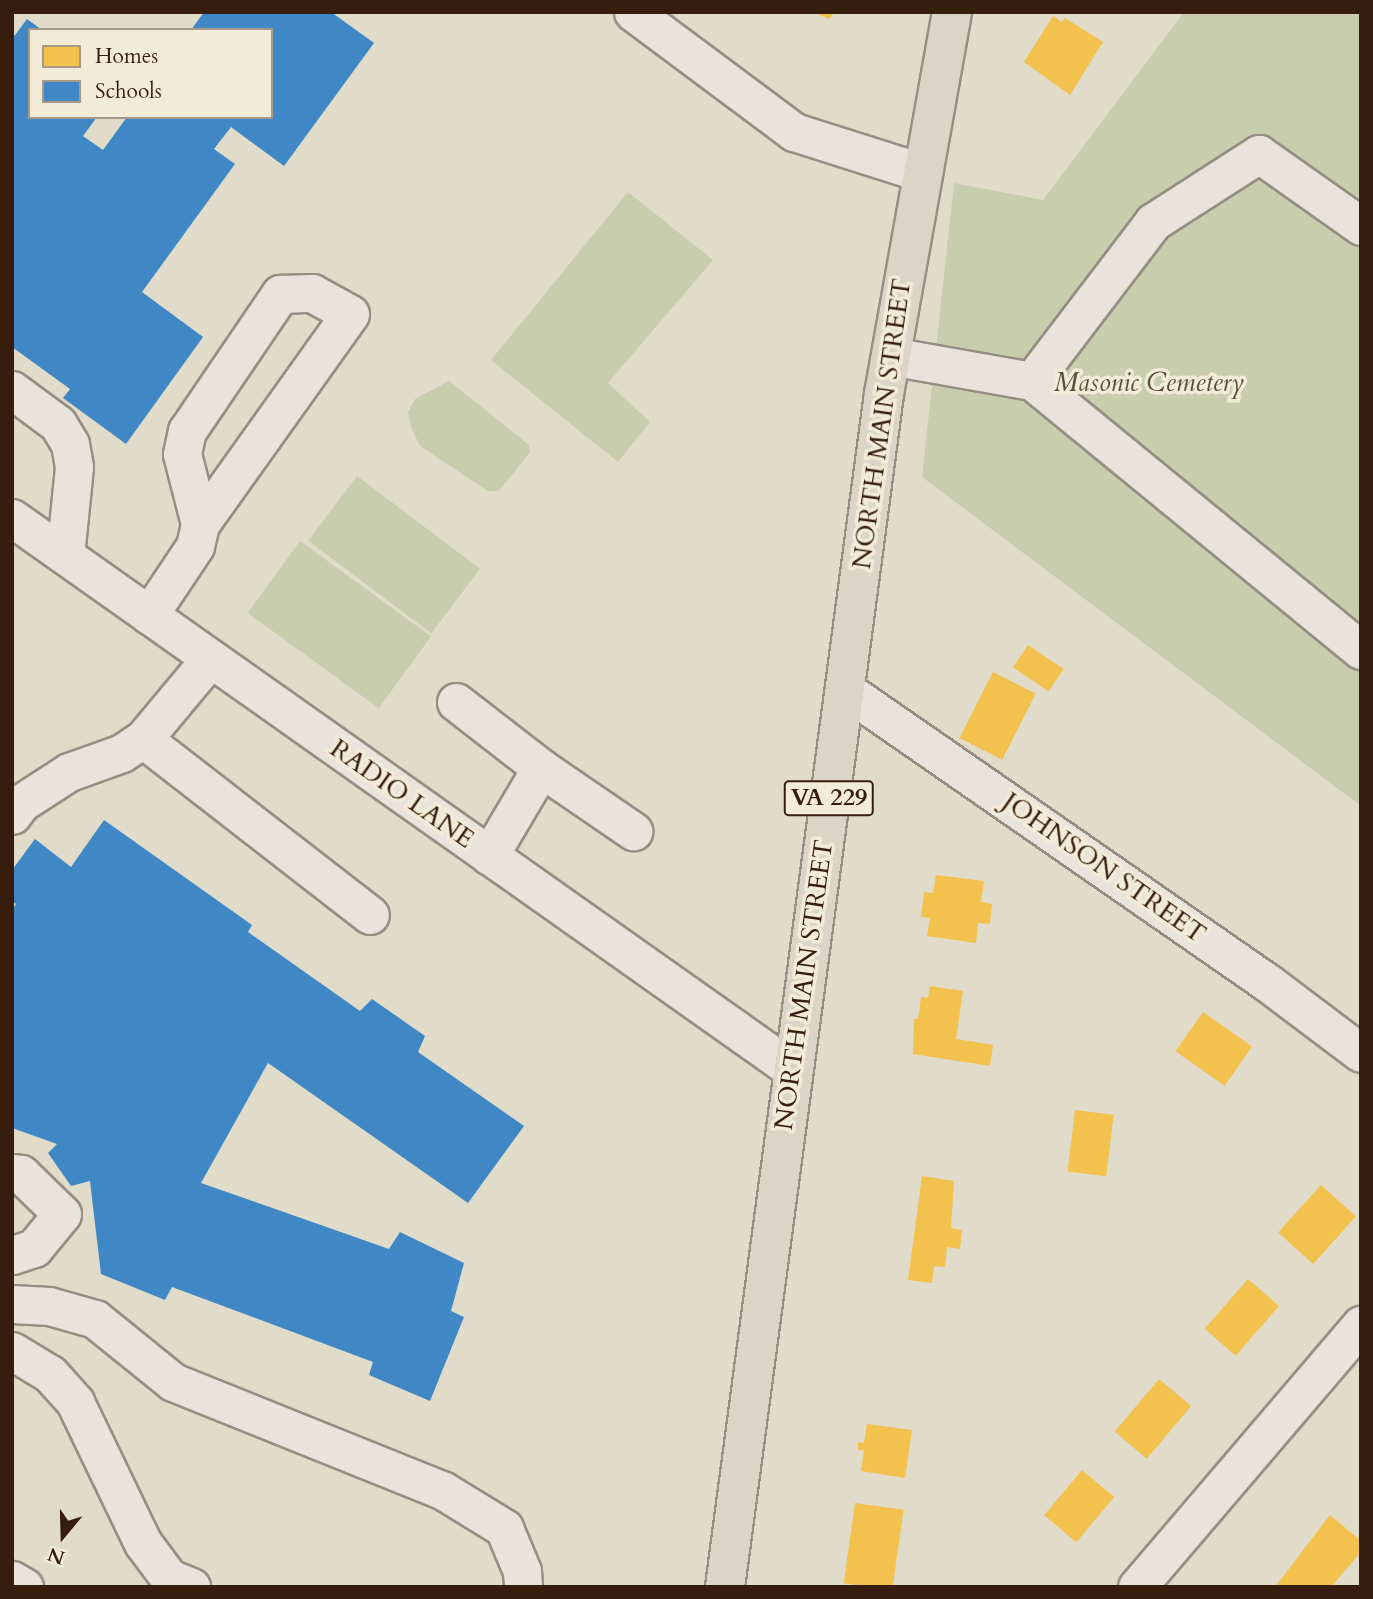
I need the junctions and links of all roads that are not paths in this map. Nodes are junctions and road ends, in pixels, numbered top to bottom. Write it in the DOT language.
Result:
graph roads {
  1 [pos="633,12"];
  2 [pos="952,12"];
  3 [pos="920,172"];
  4 [pos="1361,226"];
  5 [pos="890,356"];
  6 [pos="1032,381"];
  7 [pos="12,390"];
  8 [pos="12,518"];
  9 [pos="200,524"];
  10 [pos="65,555"];
  11 [pos="149,615"];
  12 [pos="1361,650"];
  13 [pos="210,659"];
  14 [pos="844,689"];
  15 [pos="456,702"];
  16 [pos="144,739"];
  17 [pos="541,768"];
  18 [pos="12,815"];
  19 [pos="632,831"];
  20 [pos="489,856"];
  21 [pos="370,915"];
  22 [pos="1361,1053"];
  23 [pos="792,1069"];
  24 [pos="12,1172"];
  25 [pos="12,1255"];
  26 [pos="12,1304"];
  27 [pos="1361,1325"];
  28 [pos="12,1351"];
  29 [pos="12,1580"];
  30 [pos="24,1587"];
  31 [pos="191,1587"];
  32 [pos="523,1587"];
  33 [pos="725,1587"];
  34 [pos="1137,1587"];
  1 -- 3 [label="street"];
  2 -- 3 [label="main road, NORTH MAIN STREET / VA 229"];
  3 -- 5 [label="main road, NORTH MAIN STREET / VA 229"];
  4 -- 6 [label="street"];
  5 -- 6 [label="street"];
  5 -- 14 [label="main road, NORTH MAIN STREET / VA 229"];
  6 -- 12 [label="street"];
  7 -- 10 [label="street"];
  8 -- 10 [label="street, RADIO LANE"];
  9 -- 9 [label="street"];
  9 -- 11 [label="street"];
  10 -- 11 [label="street, RADIO LANE"];
  11 -- 13 [label="street, RADIO LANE"];
  13 -- 16 [label="street"];
  13 -- 20 [label="street, RADIO LANE"];
  14 -- 22 [label="street, JOHNSON STREET"];
  14 -- 23 [label="main road, NORTH MAIN STREET / VA 229"];
  15 -- 17 [label="street"];
  16 -- 18 [label="street"];
  16 -- 21 [label="street"];
  17 -- 19 [label="street"];
  17 -- 20 [label="street"];
  20 -- 23 [label="street, RADIO LANE"];
  23 -- 33 [label="main road, NORTH MAIN STREET / VA 229"];
  24 -- 25 [label="street"];
  26 -- 32 [label="street"];
  27 -- 34 [label="street"];
  28 -- 31 [label="street"];
  29 -- 30 [label="street"];
}
